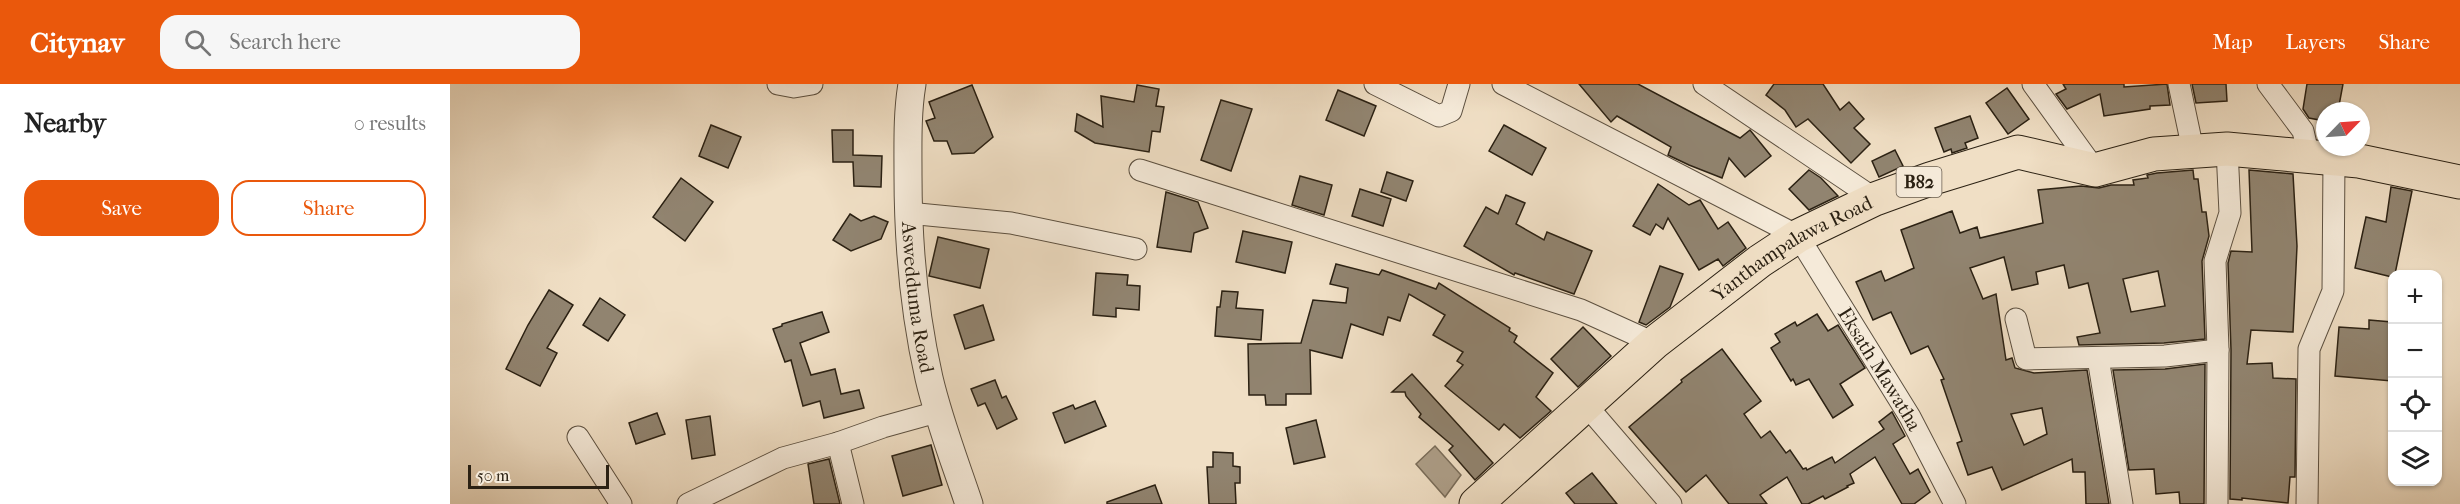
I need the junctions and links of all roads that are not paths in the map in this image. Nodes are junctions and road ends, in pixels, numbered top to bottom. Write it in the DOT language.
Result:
graph roads {
  1 [pos="778,84"];
  2 [pos="812,84"];
  3 [pos="912,84"];
  4 [pos="1375,84"];
  5 [pos="1459,84"];
  6 [pos="1503,84"];
  7 [pos="1704,84"];
  8 [pos="2033,84"];
  9 [pos="2180,84"];
  10 [pos="2268,84"];
  11 [pos="2227,149"];
  12 [pos="2193,150"];
  13 [pos="2321,158"];
  14 [pos="1140,170"];
  15 [pos="2095,170"];
  16 [pos="2460,182"];
  17 [pos="1875,199"];
  18 [pos="908,213"];
  19 [pos="1798,236"];
  20 [pos="1136,249"];
  21 [pos="2016,320"];
  22 [pos="1654,343"];
  23 [pos="2218,351"];
  24 [pos="2098,358"];
  25 [pos="1586,405"];
  26 [pos="937,412"];
  27 [pos="578,437"];
  28 [pos="838,443"];
  29 [pos="621,504"];
  30 [pos="688,504"];
  31 [pos="853,504"];
  32 [pos="969,504"];
  33 [pos="1476,504"];
  34 [pos="1671,504"];
  35 [pos="1955,504"];
  36 [pos="2122,504"];
  37 [pos="2217,504"];
  38 [pos="2307,504"];
  1 -- 2 [label="street"];
  3 -- 18 [label="street, Aswedduma Road"];
  4 -- 5 [label="street"];
  6 -- 19 [label="street"];
  7 -- 17 [label="street"];
  8 -- 15 [label="street"];
  9 -- 12 [label="street"];
  10 -- 13 [label="street"];
  11 -- 12 [label="main road, Yanthampalawa Road / B82"];
  11 -- 13 [label="main road, Yanthampalawa Road / B82"];
  11 -- 23 [label="street"];
  12 -- 15 [label="main road, Yanthampalawa Road / B82"];
  13 -- 16 [label="main road, Yanthampalawa Road / B82"];
  13 -- 38 [label="street"];
  14 -- 22 [label="street"];
  15 -- 17 [label="main road, Yanthampalawa Road / B82"];
  17 -- 19 [label="main road, Yanthampalawa Road / B82"];
  18 -- 20 [label="street"];
  18 -- 26 [label="street, Aswedduma Road"];
  19 -- 22 [label="main road, Yanthampalawa Road / B82"];
  19 -- 35 [label="street, Eksath Mawatha"];
  21 -- 24 [label="street"];
  22 -- 25 [label="main road, Yanthampalawa Road / B82"];
  23 -- 24 [label="street"];
  23 -- 37 [label="street"];
  24 -- 36 [label="street"];
  25 -- 33 [label="main road, Yanthampalawa Road / B82"];
  25 -- 34 [label="street"];
  26 -- 28 [label="street"];
  26 -- 32 [label="street, Aswedduma Road"];
  27 -- 29 [label="street"];
  28 -- 30 [label="street"];
  28 -- 31 [label="street"];
}
